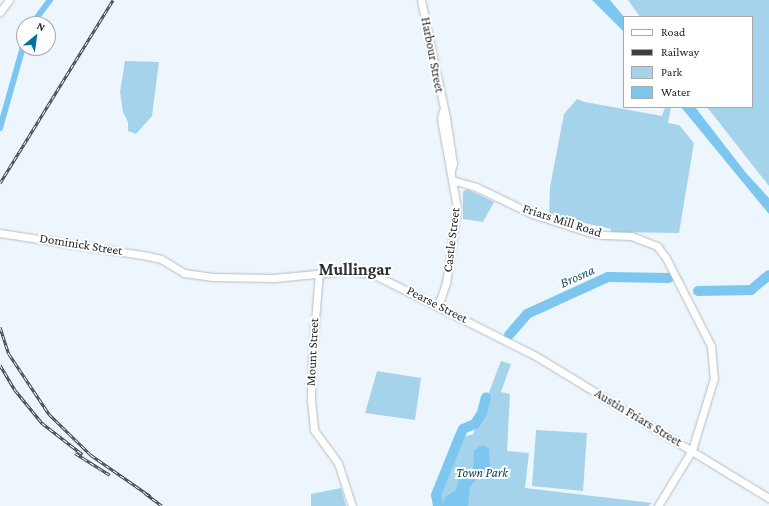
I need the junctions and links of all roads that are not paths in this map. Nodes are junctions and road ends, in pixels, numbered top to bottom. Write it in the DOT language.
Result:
graph roads {
  1 [pos="9,0"];
  2 [pos="421,0"];
  3 [pos="0,12"];
  4 [pos="452,176"];
  5 [pos="0,233"];
  6 [pos="161,259"];
  7 [pos="318,273"];
  8 [pos="438,306"];
  9 [pos="506,340"];
  10 [pos="692,450"];
  11 [pos="769,498"];
  12 [pos="352,506"];
  13 [pos="658,506"];
  1 -- 3 [label="street"];
  2 -- 4 [label="street, Harbour Street"];
  4 -- 8 [label="street, Castle Street"];
  4 -- 10 [label="street, Friars Mill Road"];
  5 -- 6 [label="street, Dominick Street"];
  6 -- 7 [label="street, Pearse Street"];
  7 -- 8 [label="street, Pearse Street"];
  7 -- 12 [label="street, Mount Street"];
  8 -- 9 [label="street, Pearse Street"];
  9 -- 10 [label="street, Austin Friars Street"];
  10 -- 11 [label="street, Austin Friars Street"];
  10 -- 13 [label="street"];
}
